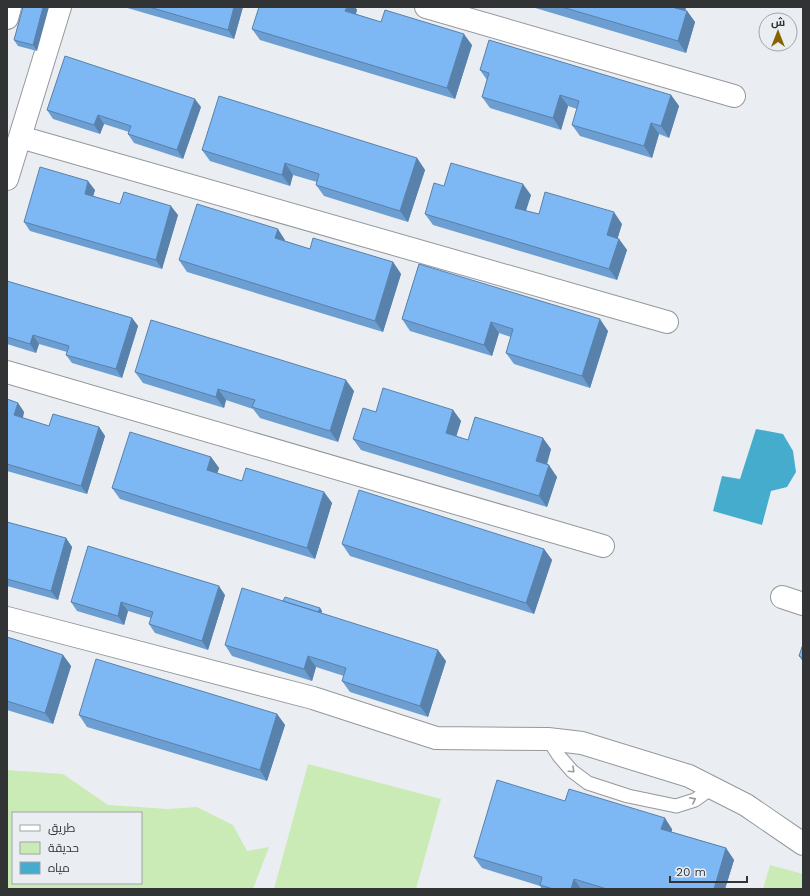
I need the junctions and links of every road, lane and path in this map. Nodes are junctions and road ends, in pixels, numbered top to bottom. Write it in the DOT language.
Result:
graph roads {
  1 [pos="10,7"];
  2 [pos="60,7"];
  3 [pos="426,7"];
  4 [pos="7,18"];
  5 [pos="734,96"];
  6 [pos="20,137"];
  7 [pos="7,179"];
  8 [pos="667,322"];
  9 [pos="7,372"];
  10 [pos="603,546"];
  11 [pos="782,597"];
  12 [pos="803,604"];
  13 [pos="7,618"];
  14 [pos="548,739"];
  15 [pos="713,787"];
  16 [pos="803,844"];
  1 -- 4 [label="street"];
  2 -- 6 [label="street"];
  3 -- 5 [label="street"];
  6 -- 7 [label="street"];
  6 -- 8 [label="street"];
  9 -- 10 [label="street"];
  11 -- 12 [label="street"];
  13 -- 14 [label="street"];
  14 -- 15 [label="street"];
  14 -- 15 [label="lane, one-way"];
  15 -- 16 [label="street"];
}
